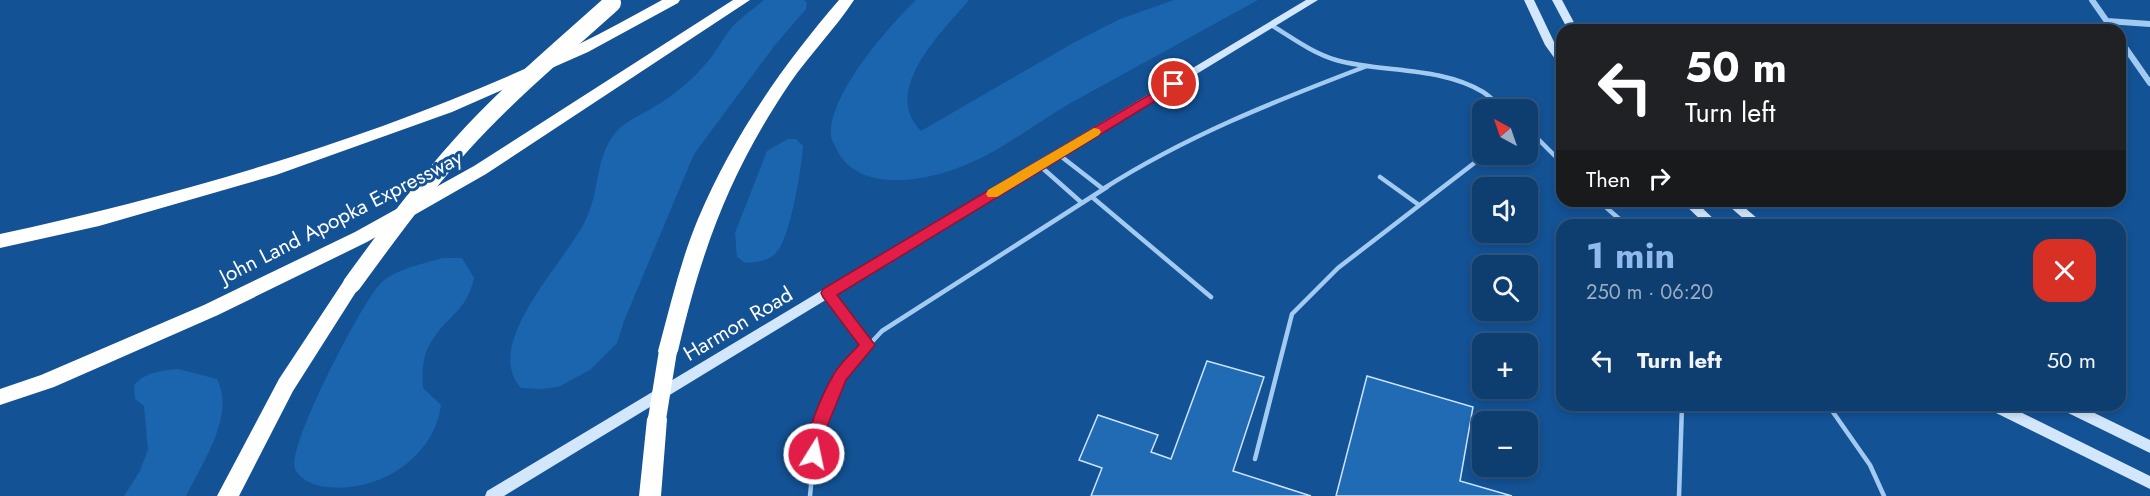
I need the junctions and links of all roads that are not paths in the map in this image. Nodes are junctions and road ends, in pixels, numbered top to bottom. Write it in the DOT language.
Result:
graph roads {
  1 [pos="673,0"];
  2 [pos="743,0"];
  3 [pos="847,0"];
  4 [pos="1313,0"];
  5 [pos="1529,0"];
  6 [pos="1557,0"];
  7 [pos="2092,0"];
  8 [pos="614,2"];
  9 [pos="2106,21"];
  10 [pos="1570,24"];
  11 [pos="2108,24"];
  12 [pos="2150,24"];
  13 [pos="1271,26"];
  14 [pos="2126,49"];
  15 [pos="1556,54"];
  16 [pos="1367,66"];
  17 [pos="2150,83"];
  18 [pos="1491,99"];
  19 [pos="1538,139"];
  20 [pos="1058,154"];
  21 [pos="1556,157"];
  22 [pos="1040,165"];
  23 [pos="1472,165"];
  24 [pos="1380,177"];
  25 [pos="1105,188"];
  26 [pos="1092,197"];
  27 [pos="1082,203"];
  28 [pos="1419,205"];
  29 [pos="1606,207"];
  30 [pos="1694,207"];
  31 [pos="1736,207"];
  32 [pos="1619,219"];
  33 [pos="1707,219"];
  34 [pos="1752,219"];
  35 [pos="0,241"];
  36 [pos="828,293"];
  37 [pos="1211,297"];
  38 [pos="868,345"];
  39 [pos="0,398"];
  40 [pos="1682,411"];
  41 [pos="1832,411"];
  42 [pos="2005,411"];
  43 [pos="2077,411"];
  44 [pos="2150,447"];
  45 [pos="1255,459"];
  46 [pos="2150,483"];
  47 [pos="228,496"];
  48 [pos="492,496"];
  49 [pos="650,496"];
  50 [pos="810,496"];
  51 [pos="1679,496"];
  52 [pos="1884,496"];
  1 -- 35 [label="highway"];
  2 -- 39 [label="highway, John Land Apopka Expressway"];
  3 -- 49 [label="highway, bridge"];
  4 -- 13 [label="street, Harmon Road"];
  5 -- 15 [label="street"];
  6 -- 10 [label="street"];
  7 -- 9 [label="street"];
  8 -- 47 [label="highway, bridge"];
  9 -- 11 [label="street"];
  9 -- 12 [label="street"];
  13 -- 16 [label="lane"];
  13 -- 20 [label="street, Harmon Road"];
  14 -- 17 [label="street"];
  16 -- 18 [label="lane"];
  16 -- 25 [label="lane"];
  19 -- 21 [label="lane"];
  20 -- 22 [label="street, Harmon Road"];
  20 -- 25 [label="lane"];
  22 -- 27 [label="lane"];
  22 -- 36 [label="street, Harmon Road"];
  23 -- 28 [label="lane"];
  24 -- 28 [label="lane"];
  25 -- 26 [label="lane"];
  26 -- 27 [label="lane"];
  26 -- 37 [label="lane"];
  27 -- 38 [label="lane"];
  28 -- 45 [label="lane"];
  29 -- 32 [label="lane"];
  30 -- 33 [label="street"];
  31 -- 34 [label="street"];
  36 -- 38 [label="lane"];
  36 -- 48 [label="street, Harmon Road"];
  38 -- 50 [label="lane"];
  40 -- 51 [label="lane"];
  41 -- 52 [label="lane"];
  42 -- 46 [label="street"];
  43 -- 44 [label="street"];
}
